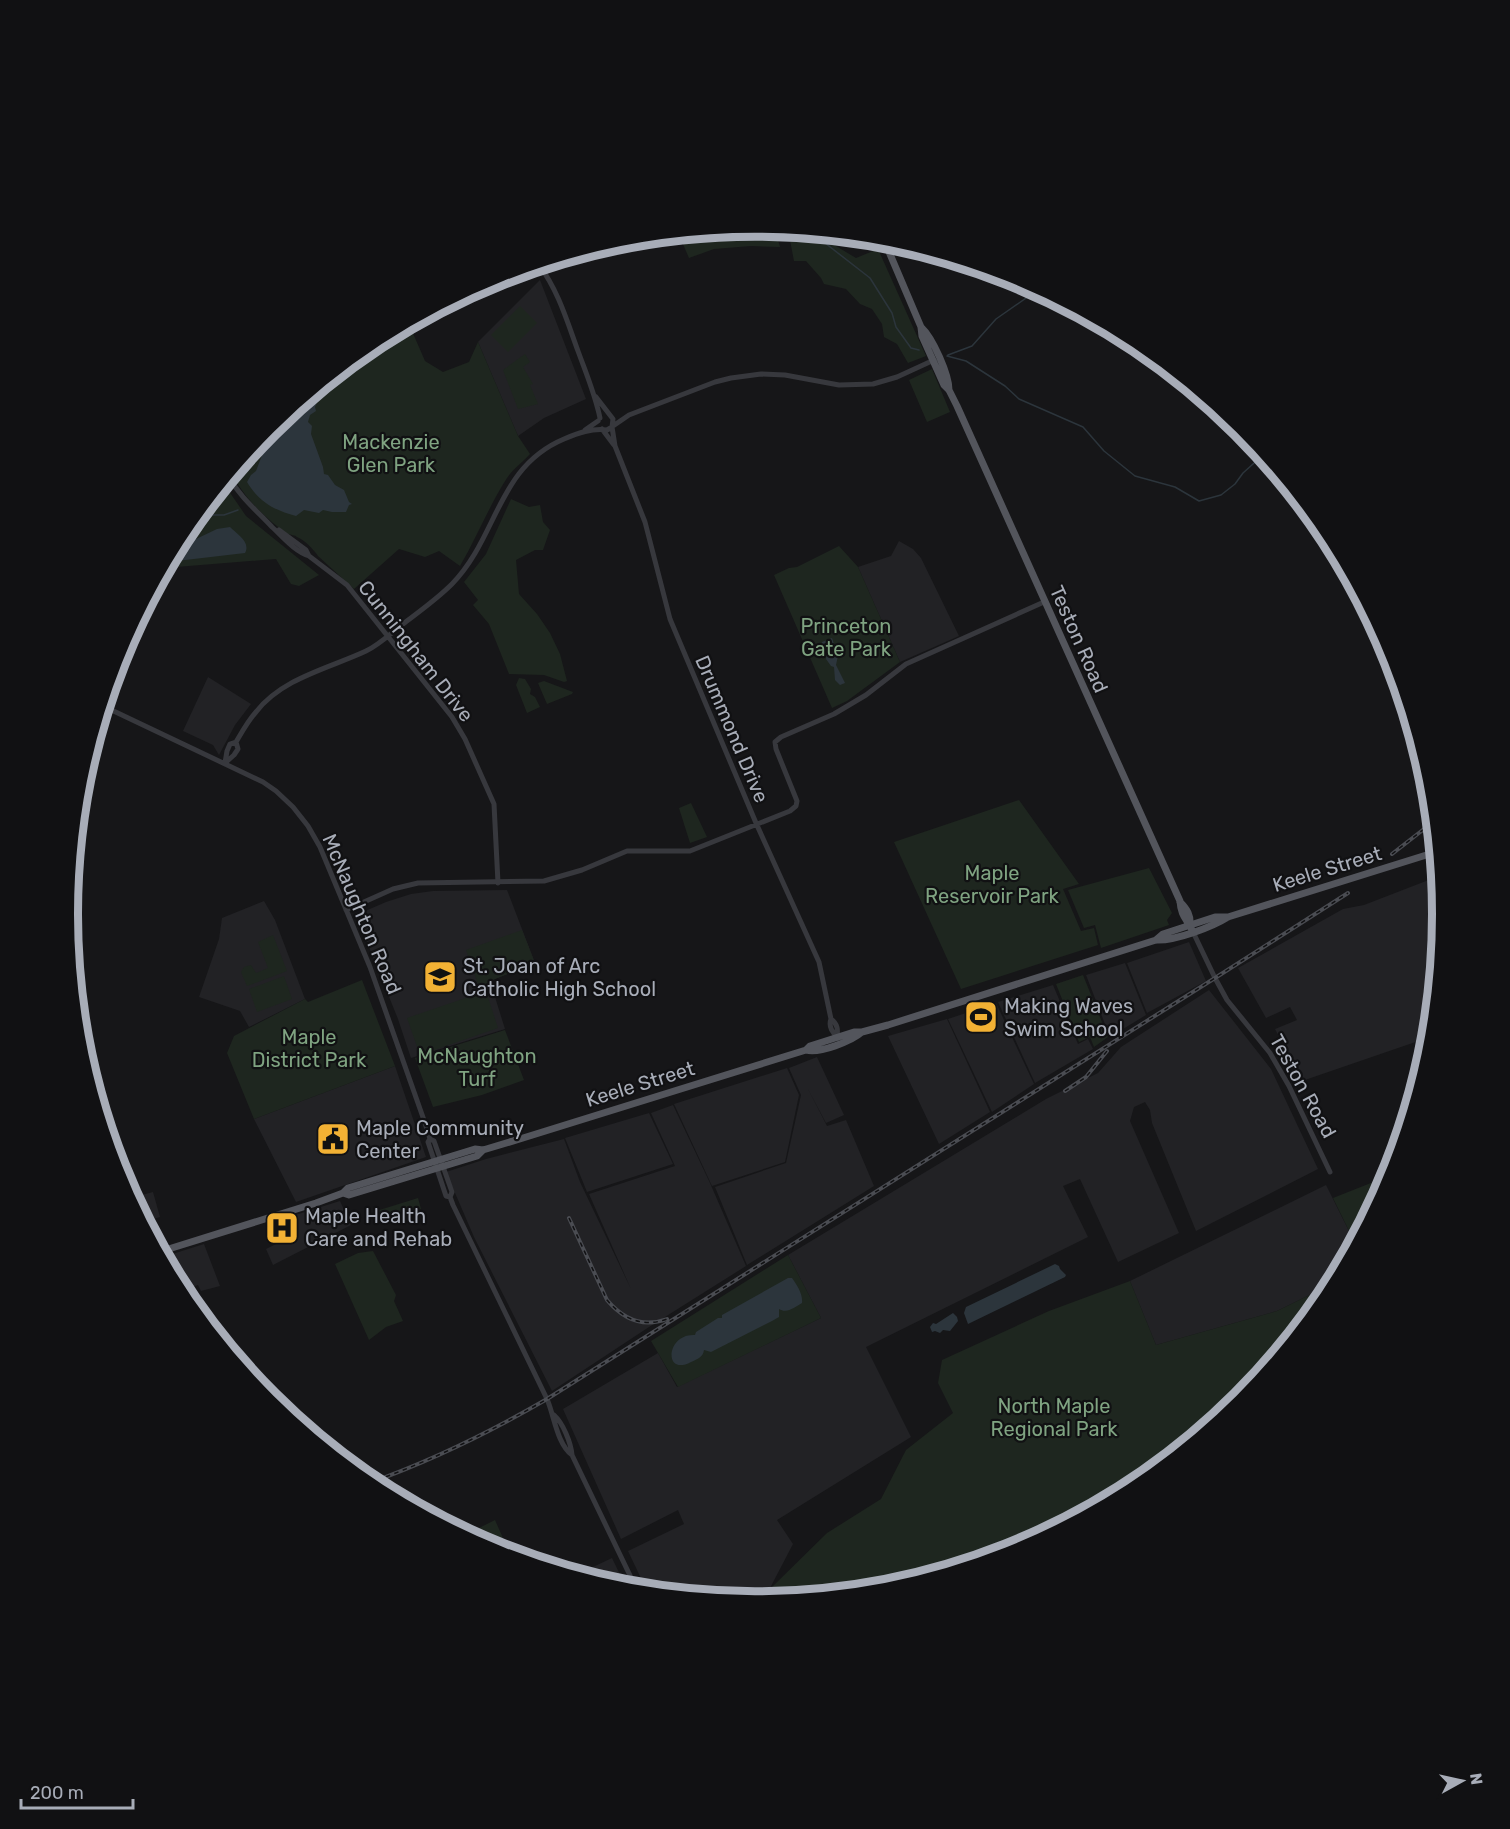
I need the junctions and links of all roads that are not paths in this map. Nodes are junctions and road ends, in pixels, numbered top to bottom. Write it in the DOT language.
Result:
graph roads {
  1 [pos="889,251"];
  2 [pos="543,271"];
  3 [pos="936,359"];
  4 [pos="596,397"];
  5 [pos="609,416"];
  6 [pos="629,416"];
  7 [pos="599,419"];
  8 [pos="612,427"];
  9 [pos="602,429"];
  10 [pos="583,432"];
  11 [pos="615,446"];
  12 [pos="233,484"];
  13 [pos="1044,602"];
  14 [pos="388,636"];
  15 [pos="110,709"];
  16 [pos="225,763"];
  17 [pos="756,823"];
  18 [pos="1429,854"];
  19 [pos="498,883"];
  20 [pos="346,910"];
  21 [pos="1192,929"];
  22 [pos="838,1041"];
  23 [pos="439,1165"];
  24 [pos="1330,1172"];
  25 [pos="167,1249"];
  26 [pos="632,1580"];
  1 -- 3 [label="main road, Teston Road"];
  2 -- 4 [label="street"];
  3 -- 6 [label="street"];
  3 -- 13 [label="main road, Teston Road"];
  4 -- 5 [label="street"];
  4 -- 7 [label="street"];
  5 -- 6 [label="street"];
  5 -- 7 [label="street"];
  5 -- 8 [label="street"];
  6 -- 8 [label="street"];
  7 -- 9 [label="street"];
  7 -- 10 [label="street"];
  8 -- 9 [label="street"];
  8 -- 11 [label="street, Drummond Drive"];
  9 -- 10 [label="street"];
  9 -- 11 [label="street, Drummond Drive"];
  10 -- 14 [label="street"];
  11 -- 17 [label="street, Drummond Drive"];
  12 -- 14 [label="street, Cunningham Drive"];
  13 -- 17 [label="street"];
  13 -- 21 [label="main road, Teston Road"];
  14 -- 16 [label="street"];
  14 -- 19 [label="street, Cunningham Drive"];
  15 -- 16 [label="street, McNaughton Road"];
  16 -- 20 [label="street, McNaughton Road"];
  17 -- 19 [label="street"];
  17 -- 22 [label="street, Drummond Drive"];
  18 -- 21 [label="main road, Keele Street"];
  19 -- 20 [label="street"];
  20 -- 23 [label="street, McNaughton Road"];
  21 -- 22 [label="main road, Keele Street"];
  21 -- 24 [label="street, Teston Road"];
  22 -- 23 [label="main road, Keele Street"];
  23 -- 25 [label="main road, Keele Street"];
  23 -- 26 [label="street, McNaughton Road"];
}
